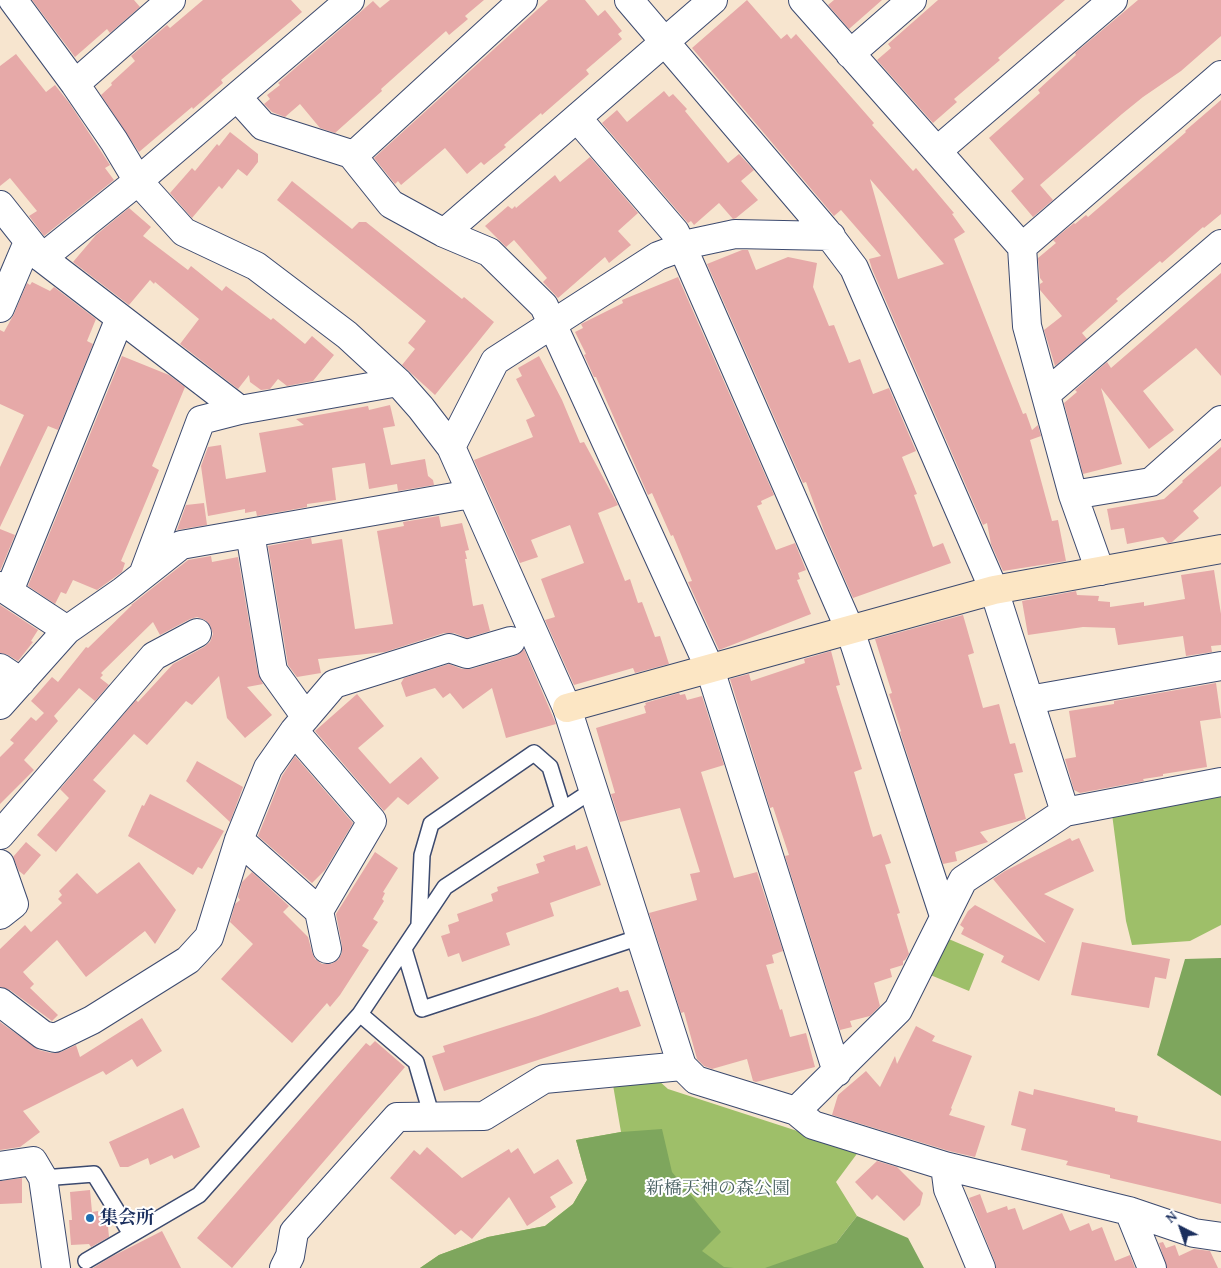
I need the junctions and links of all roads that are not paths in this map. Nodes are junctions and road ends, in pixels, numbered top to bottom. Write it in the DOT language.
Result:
graph roads {
  1 [pos="13,0"];
  2 [pos="171,0"];
  3 [pos="350,0"];
  4 [pos="523,0"];
  5 [pos="629,0"];
  6 [pos="713,0"];
  7 [pos="804,0"];
  8 [pos="912,0"];
  9 [pos="1113,0"];
  10 [pos="665,41"];
  11 [pos="850,54"];
  12 [pos="1221,76"];
  13 [pos="74,84"];
  14 [pos="237,97"];
  15 [pos="577,118"];
  16 [pos="937,151"];
  17 [pos="352,156"];
  18 [pos="138,181"];
  19 [pos="0,205"];
  20 [pos="444,233"];
  21 [pos="831,236"];
  22 [pos="1221,244"];
  23 [pos="682,246"];
  24 [pos="1022,246"];
  25 [pos="35,250"];
  26 [pos="0,308"];
  27 [pos="120,318"];
  28 [pos="553,324"];
  29 [pos="398,382"];
  30 [pos="1046,394"];
  31 [pos="240,410"];
  32 [pos="1221,420"];
  33 [pos="451,447"];
  34 [pos="471,494"];
  35 [pos="1073,495"];
  36 [pos="250,533"];
  37 [pos="1221,549"];
  38 [pos="1100,571"];
  39 [pos="143,575"];
  40 [pos="4,589"];
  41 [pos="994,590"];
  42 [pos="67,630"];
  43 [pos="850,630"];
  44 [pos="197,633"];
  45 [pos="522,637"];
  46 [pos="1221,666"];
  47 [pos="710,668"];
  48 [pos="11,675"];
  49 [pos="1029,700"];
  50 [pos="0,705"];
  51 [pos="567,708"];
  52 [pos="300,724"];
  53 [pos="1221,782"];
  54 [pos="593,790"];
  55 [pos="563,810"];
  56 [pos="1066,812"];
  57 [pos="0,835"];
  58 [pos="239,840"];
  59 [pos="0,864"];
  60 [pos="319,911"];
  61 [pos="0,915"];
  62 [pos="944,916"];
  63 [pos="419,926"];
  64 [pos="640,937"];
  65 [pos="327,949"];
  66 [pos="404,949"];
  67 [pos="0,1002"];
  68 [pos="360,1014"];
  69 [pos="682,1066"];
  70 [pos="837,1072"];
  71 [pos="796,1111"];
  72 [pos="432,1117"];
  73 [pos="0,1166"];
  74 [pos="945,1166"];
  75 [pos="43,1178"];
  76 [pos="1129,1211"];
  77 [pos="131,1234"];
  78 [pos="1221,1237"];
  79 [pos="86,1261"];
  80 [pos="56,1268"];
  81 [pos="284,1268"];
  82 [pos="981,1268"];
  83 [pos="1152,1268"];
  1 -- 13 [label="street"];
  2 -- 13 [label="street"];
  3 -- 14 [label="street"];
  4 -- 17 [label="street"];
  5 -- 10 [label="street"];
  6 -- 10 [label="street"];
  7 -- 11 [label="street"];
  8 -- 11 [label="street"];
  9 -- 16 [label="street"];
  10 -- 15 [label="street"];
  10 -- 21 [label="street"];
  11 -- 16 [label="street"];
  12 -- 24 [label="street"];
  13 -- 18 [label="street"];
  14 -- 17 [label="street"];
  14 -- 18 [label="street"];
  15 -- 20 [label="street"];
  15 -- 23 [label="street"];
  16 -- 24 [label="street"];
  17 -- 20 [label="street"];
  18 -- 25 [label="street"];
  18 -- 29 [label="street"];
  19 -- 25 [label="street"];
  20 -- 28 [label="street"];
  21 -- 23 [label="street"];
  21 -- 41 [label="street"];
  22 -- 30 [label="street"];
  23 -- 28 [label="street"];
  23 -- 43 [label="street"];
  24 -- 30 [label="street"];
  25 -- 26 [label="street"];
  25 -- 27 [label="street"];
  27 -- 31 [label="street"];
  27 -- 40 [label="street"];
  28 -- 33 [label="street"];
  28 -- 47 [label="street"];
  29 -- 31 [label="street"];
  29 -- 33 [label="street"];
  30 -- 35 [label="street"];
  31 -- 39 [label="street"];
  32 -- 35 [label="street"];
  33 -- 34 [label="street"];
  34 -- 36 [label="street"];
  34 -- 45 [label="street"];
  35 -- 38 [label="street"];
  36 -- 39 [label="street"];
  36 -- 52 [label="street"];
  37 -- 38 [label="street"];
  38 -- 41 [label="street"];
  39 -- 42 [label="street"];
  40 -- 42 [label="street"];
  41 -- 43 [label="street"];
  41 -- 49 [label="street"];
  42 -- 48 [label="street"];
  43 -- 47 [label="street"];
  43 -- 62 [label="street"];
  44 -- 57 [label="street"];
  45 -- 51 [label="street"];
  45 -- 52 [label="street"];
  46 -- 49 [label="street"];
  47 -- 51 [label="street"];
  47 -- 70 [label="street"];
  48 -- 50 [label="street"];
  49 -- 56 [label="street"];
  51 -- 54 [label="street"];
  52 -- 58 [label="street"];
  52 -- 60 [label="street"];
  53 -- 56 [label="street"];
  54 -- 55 [label="lane"];
  54 -- 64 [label="street"];
  55 -- 63 [label="lane"];
  55 -- 63 [label="lane"];
  56 -- 62 [label="street"];
  58 -- 60 [label="street"];
  58 -- 67 [label="street"];
  59 -- 61 [label="street"];
  60 -- 65 [label="street"];
  62 -- 70 [label="street"];
  63 -- 66 [label="lane"];
  64 -- 66 [label="lane"];
  64 -- 69 [label="street"];
  66 -- 68 [label="lane"];
  68 -- 72 [label="lane"];
  68 -- 77 [label="lane"];
  69 -- 71 [label="street"];
  69 -- 72 [label="street"];
  70 -- 71 [label="street"];
  71 -- 74 [label="street"];
  72 -- 81 [label="street"];
  73 -- 75 [label="street"];
  74 -- 76 [label="street"];
  74 -- 82 [label="street"];
  75 -- 77 [label="lane"];
  75 -- 80 [label="street"];
  76 -- 78 [label="street"];
  76 -- 83 [label="street"];
  77 -- 79 [label="lane"];
}
